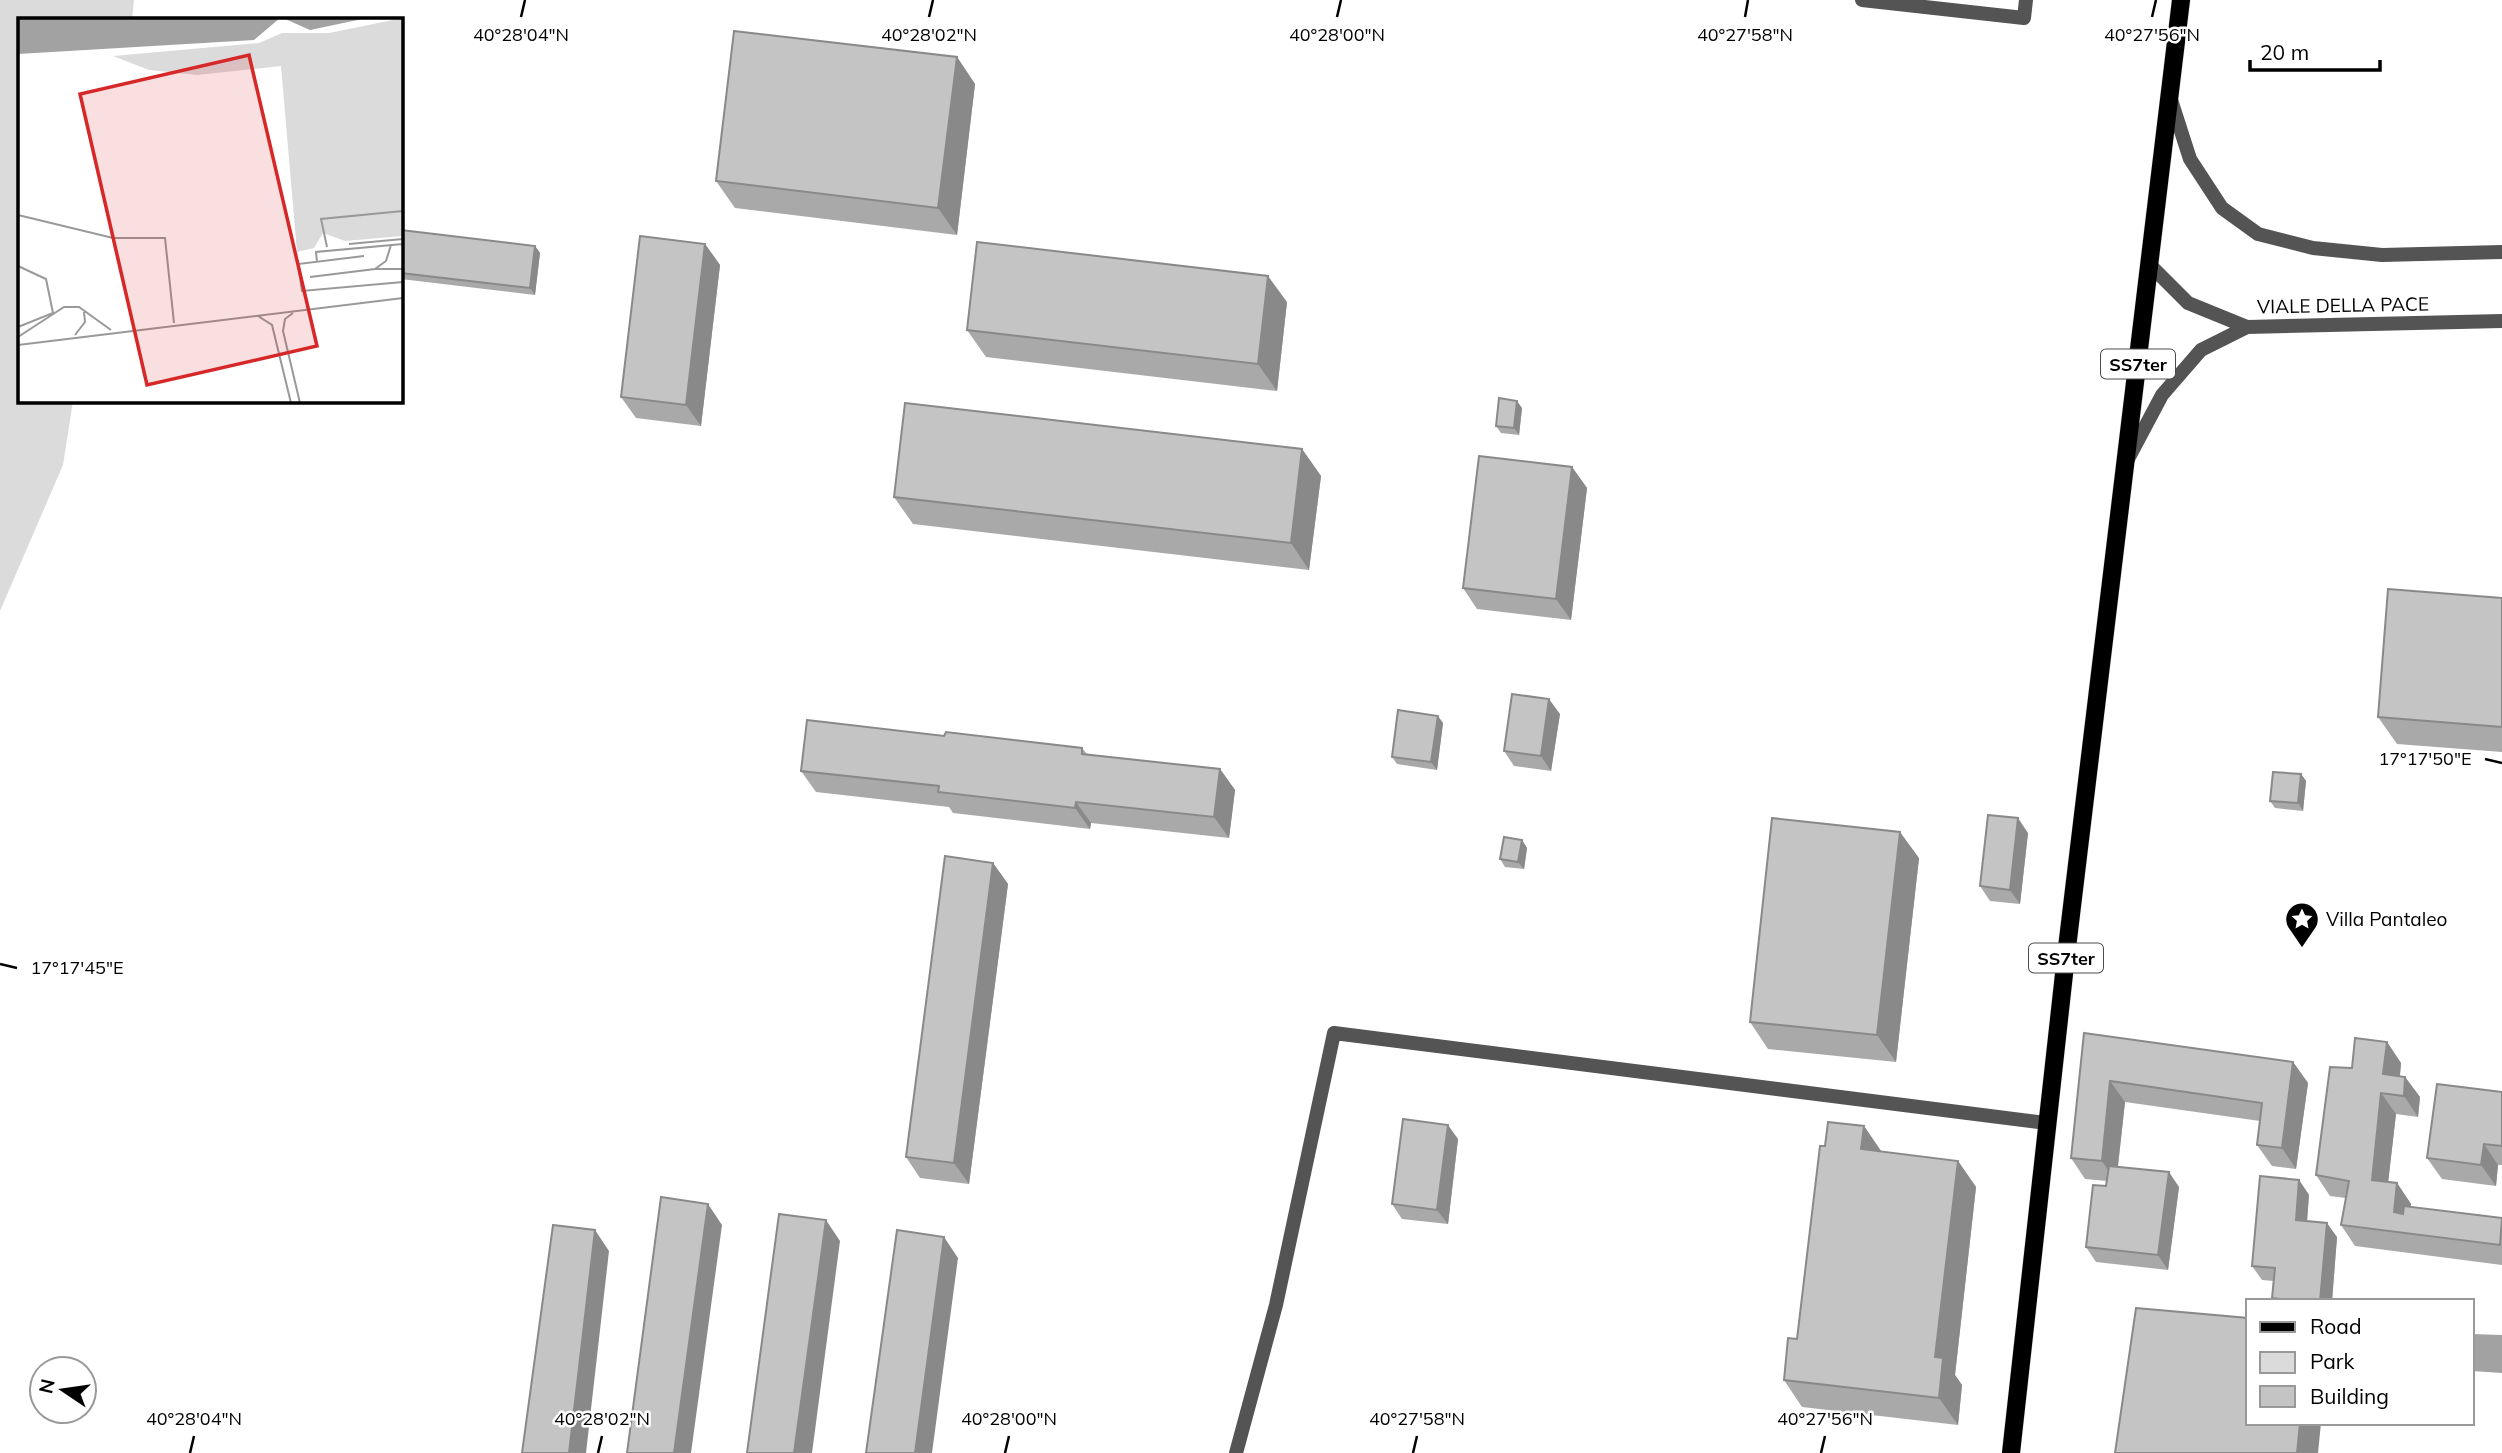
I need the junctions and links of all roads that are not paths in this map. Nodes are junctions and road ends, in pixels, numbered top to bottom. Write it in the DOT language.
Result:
graph roads {
  1 [pos="1862,0"];
  2 [pos="2026,0"];
  3 [pos="2181,0"];
  4 [pos="2170,97"];
  5 [pos="2502,253"];
  6 [pos="2150,265"];
  7 [pos="2502,321"];
  8 [pos="2247,327"];
  9 [pos="2126,463"];
  10 [pos="2046,1123"];
  11 [pos="1236,1453"];
  12 [pos="2011,1453"];
  1 -- 2 [label="street"];
  3 -- 4 [label="main road, SS7ter"];
  4 -- 5 [label="street"];
  4 -- 6 [label="main road, SS7ter"];
  6 -- 8 [label="street"];
  6 -- 9 [label="main road, SS7ter"];
  7 -- 8 [label="street, VIALE DELLA PACE"];
  8 -- 9 [label="street, VIALE DELLA PACE"];
  9 -- 10 [label="main road, SS7ter"];
  10 -- 11 [label="street"];
  10 -- 12 [label="main road, SS7ter"];
}
